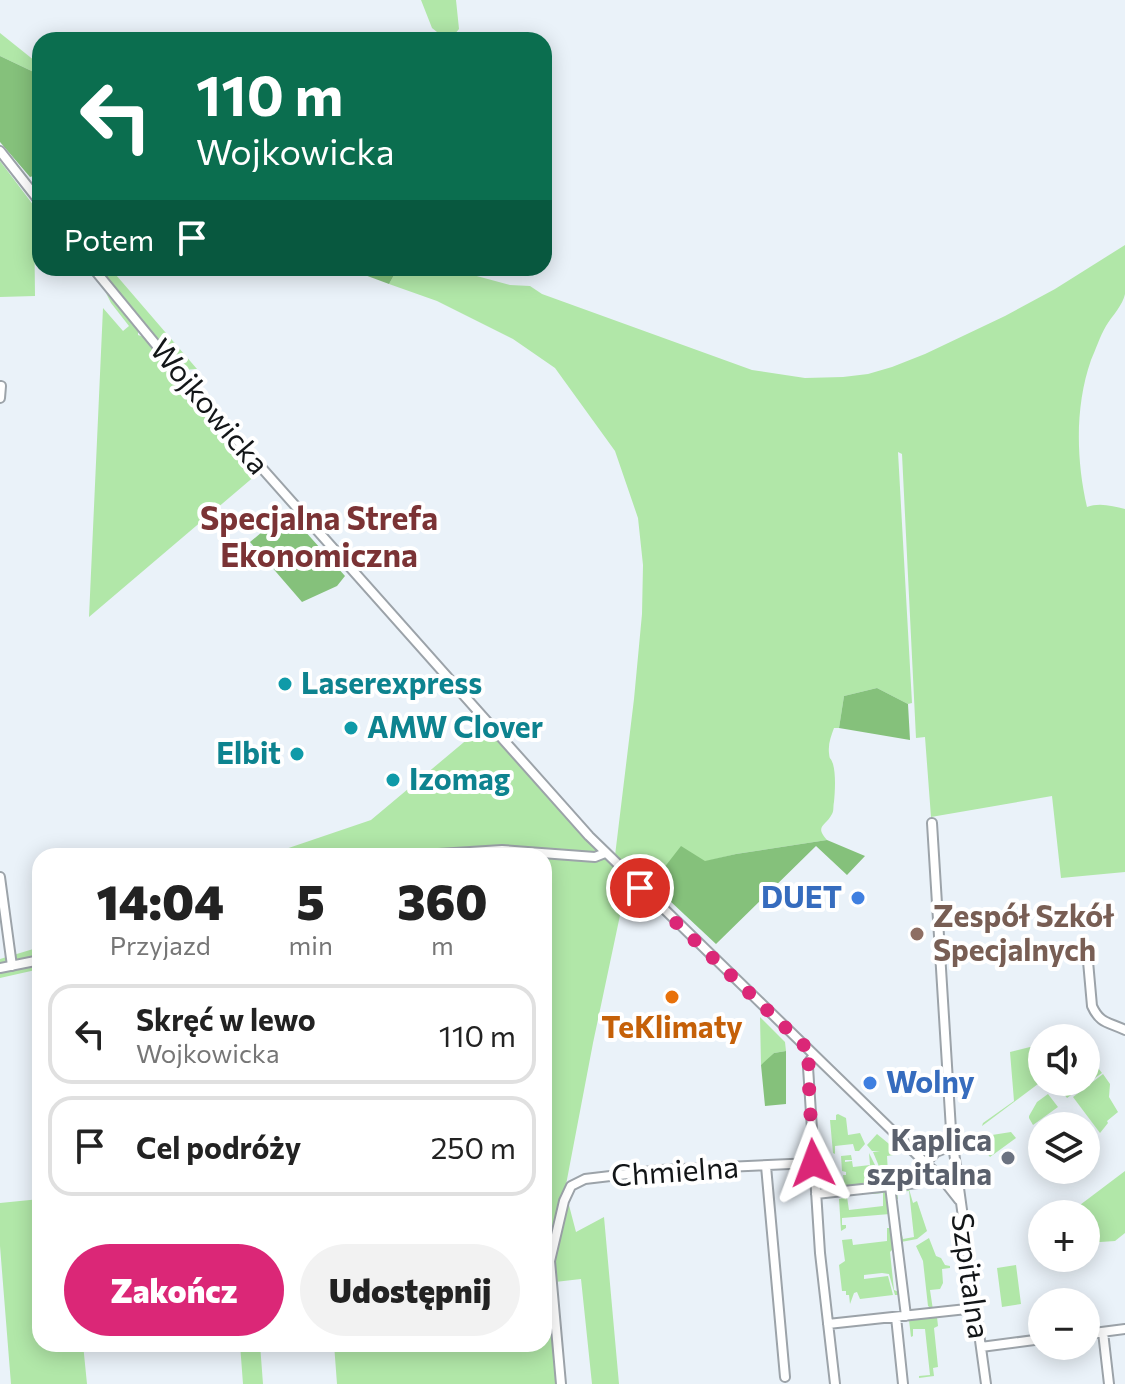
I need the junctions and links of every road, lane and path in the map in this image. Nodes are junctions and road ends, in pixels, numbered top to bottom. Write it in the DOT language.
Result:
graph roads {
  1 [pos="0,152"];
  2 [pos="32,192"];
  3 [pos="100,276"];
  4 [pos="1,386"];
  5 [pos="0,398"];
  6 [pos="932,823"];
  7 [pos="605,853"];
  8 [pos="552,854"];
  9 [pos="0,877"];
  10 [pos="1087,950"];
  11 [pos="32,962"];
  12 [pos="12,966"];
  13 [pos="0,968"];
  14 [pos="1125,1030"];
  15 [pos="814,1055"];
  16 [pos="953,1145"];
  17 [pos="813,1163"];
  18 [pos="766,1166"];
  19 [pos="929,1166"];
  20 [pos="956,1167"];
  21 [pos="944,1181"];
  22 [pos="890,1186"];
  23 [pos="816,1194"];
  24 [pos="959,1200"];
  25 [pos="552,1253"];
  26 [pos="552,1283"];
  27 [pos="976,1308"];
  28 [pos="906,1316"];
  29 [pos="896,1317"];
  30 [pos="828,1324"];
  31 [pos="1125,1329"];
  32 [pos="1100,1332"];
  33 [pos="1103,1332"];
  34 [pos="1028,1341"];
  35 [pos="981,1347"];
  36 [pos="785,1377"];
  37 [pos="561,1384"];
  38 [pos="835,1384"];
  39 [pos="903,1384"];
  40 [pos="986,1384"];
  41 [pos="1109,1384"];
  1 -- 2 [label="street"];
  3 -- 7 [label="street, Wojkowicka"];
  4 -- 5 [label="street"];
  6 -- 16 [label="street, Szpitalna"];
  7 -- 8 [label="street"];
  7 -- 15 [label="street, Wojkowicka"];
  9 -- 12 [label="street"];
  10 -- 14 [label="street"];
  11 -- 12 [label="street"];
  12 -- 13 [label="street"];
  15 -- 17 [label="street"];
  15 -- 19 [label="street, Wojkowicka"];
  16 -- 19 [label="street"];
  16 -- 20 [label="street, Szpitalna"];
  17 -- 18 [label="street, Chmielna"];
  17 -- 23 [label="street"];
  18 -- 25 [label="street, Chmielna"];
  18 -- 36 [label="street"];
  19 -- 21 [label="street, Wojkowicka"];
  19 -- 22 [label="street"];
  20 -- 21 [label="street, Szpitalna"];
  20 -- 24 [label="street, Szpitalna"];
  21 -- 24 [label="street, Wojkowicka"];
  22 -- 23 [label="street"];
  22 -- 28 [label="street"];
  23 -- 30 [label="street"];
  24 -- 27 [label="street, Szpitalna"];
  26 -- 37 [label="street, Chmielna"];
  27 -- 28 [label="street"];
  27 -- 35 [label="street, Szpitalna"];
  28 -- 29 [label="street"];
  29 -- 30 [label="street"];
  29 -- 39 [label="street"];
  30 -- 38 [label="street"];
  31 -- 33 [label="street"];
  32 -- 33 [label="street"];
  33 -- 41 [label="street"];
  34 -- 35 [label="street"];
  35 -- 40 [label="street, Szpitalna"];
}
